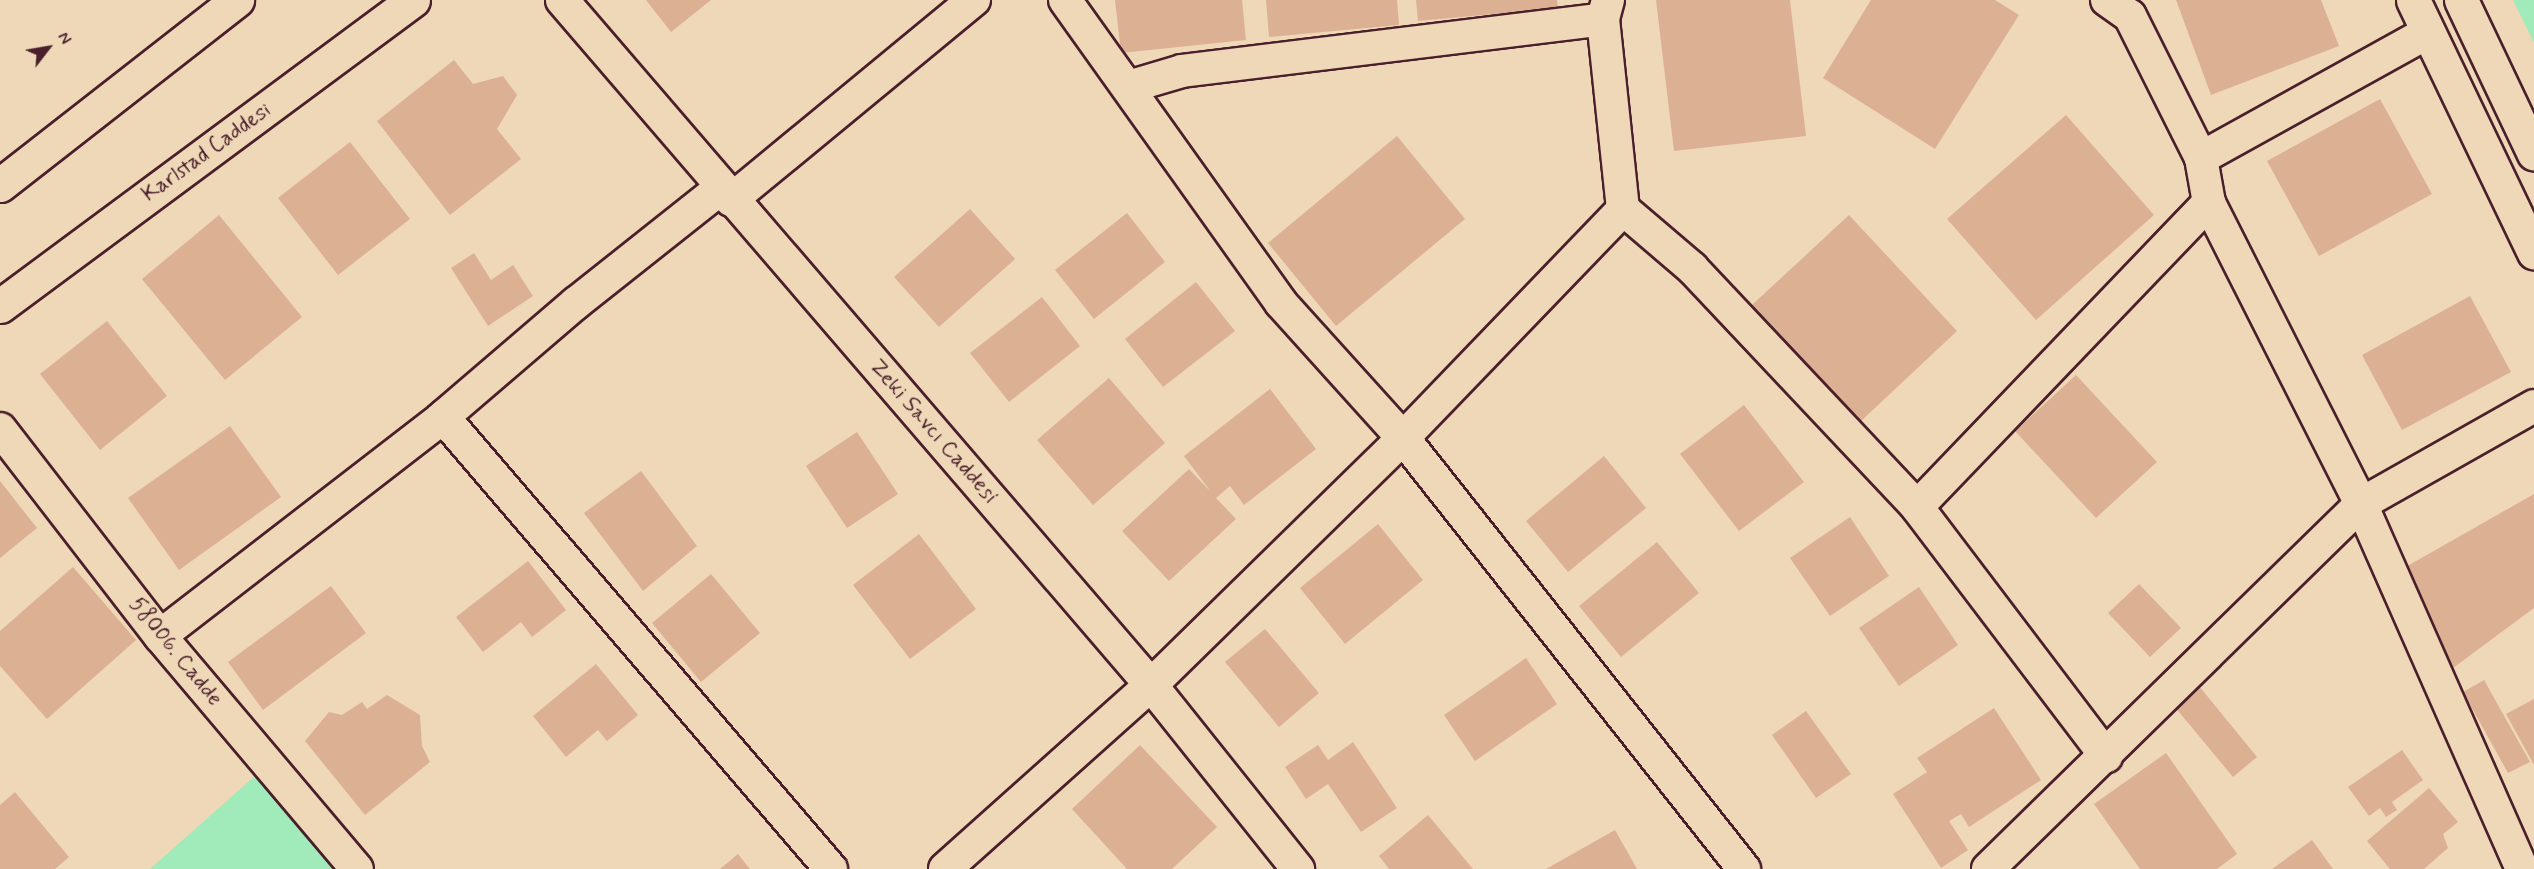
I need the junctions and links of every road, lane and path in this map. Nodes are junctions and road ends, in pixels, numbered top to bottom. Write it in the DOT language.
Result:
graph roads {
  1 [pos="237,0"];
  2 [pos="413,0"];
  3 [pos="562,0"];
  4 [pos="974,0"];
  5 [pos="1065,0"];
  6 [pos="2107,0"];
  7 [pos="2413,0"];
  8 [pos="2462,0"];
  9 [pos="1605,10"];
  10 [pos="2428,32"];
  11 [pos="1128,87"];
  12 [pos="2534,154"];
  13 [pos="2201,158"];
  14 [pos="0,185"];
  15 [pos="726,194"];
  16 [pos="2209,203"];
  17 [pos="1623,209"];
  18 [pos="2534,253"];
  19 [pos="0,306"];
  20 [pos="2534,406"];
  21 [pos="443,417"];
  22 [pos="0,429"];
  23 [pos="1403,438"];
  24 [pos="2361,504"];
  25 [pos="1917,507"];
  26 [pos="160,636"];
  27 [pos="1151,685"];
  28 [pos="2106,756"];
  29 [pos="357,869"];
  30 [pos="831,869"];
  31 [pos="945,869"];
  32 [pos="1298,869"];
  33 [pos="1744,869"];
  34 [pos="1989,869"];
  35 [pos="2522,869"];
  1 -- 14 [label="street"];
  2 -- 19 [label="street, Karlstad Caddesi"];
  3 -- 15 [label="street, Zeki Savcı Caddesi"];
  4 -- 15 [label="street"];
  5 -- 11 [label="street"];
  6 -- 13 [label="street"];
  7 -- 10 [label="street"];
  8 -- 12 [label="street"];
  9 -- 11 [label="street"];
  9 -- 17 [label="street"];
  10 -- 13 [label="street"];
  10 -- 18 [label="street"];
  11 -- 23 [label="street"];
  13 -- 16 [label="street"];
  15 -- 21 [label="street"];
  15 -- 27 [label="street, Zeki Savcı Caddesi"];
  16 -- 24 [label="street"];
  16 -- 25 [label="street"];
  17 -- 23 [label="street"];
  17 -- 25 [label="street"];
  20 -- 24 [label="street"];
  21 -- 26 [label="street"];
  21 -- 30 [label="street"];
  22 -- 26 [label="street, 58006. Cadde"];
  23 -- 27 [label="street"];
  23 -- 33 [label="street"];
  24 -- 28 [label="street"];
  24 -- 35 [label="street"];
  25 -- 28 [label="street"];
  26 -- 29 [label="street, 58006. Cadde"];
  27 -- 31 [label="street"];
  27 -- 32 [label="street, Zeki Savcı Caddesi"];
  28 -- 34 [label="street"];
}
